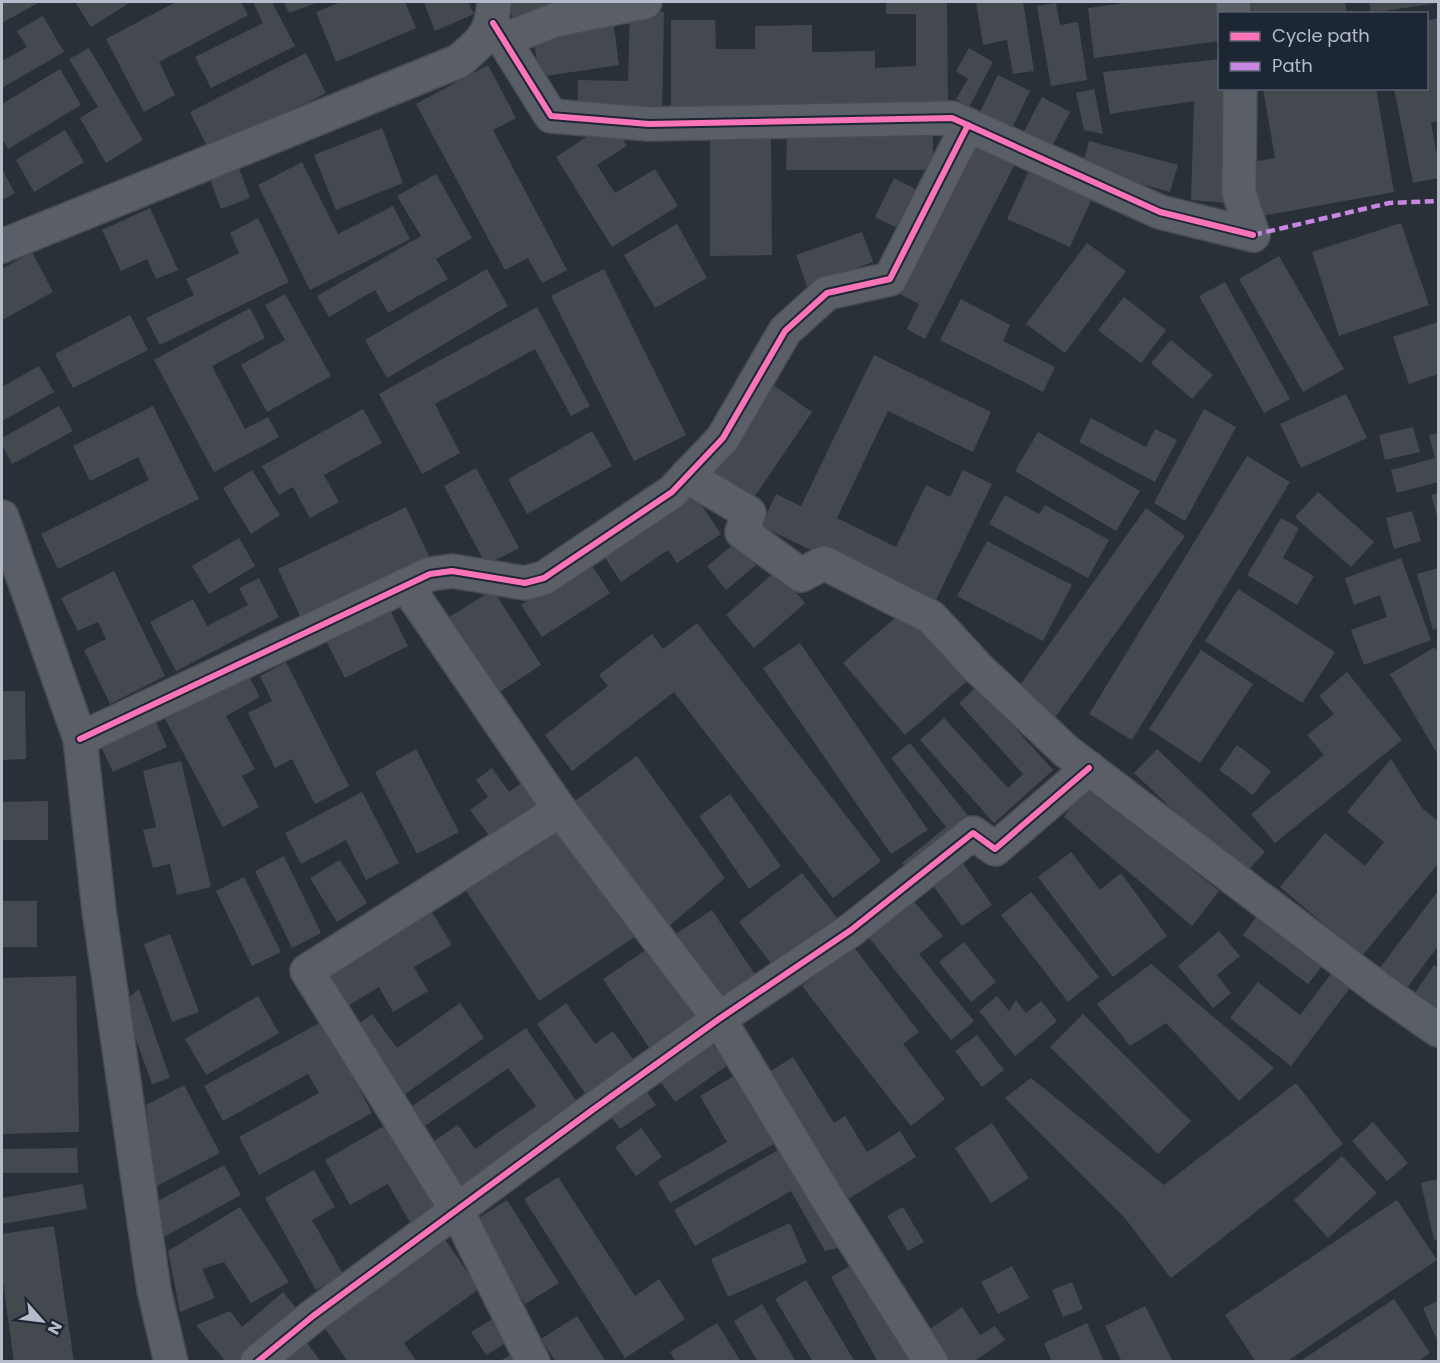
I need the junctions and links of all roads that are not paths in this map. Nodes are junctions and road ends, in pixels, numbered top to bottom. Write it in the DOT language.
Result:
graph roads {
  1 [pos="645,2"];
  2 [pos="497,21"];
  3 [pos="1240,90"];
  4 [pos="968,125"];
  5 [pos="2,246"];
  6 [pos="687,476"];
  7 [pos="2,517"];
  8 [pos="406,585"];
  9 [pos="80,739"];
  10 [pos="1089,768"];
  11 [pos="560,810"];
  12 [pos="719,1019"];
  13 [pos="1438,1030"];
  14 [pos="456,1209"];
  15 [pos="171,1362"];
  16 [pos="257,1362"];
  17 [pos="533,1362"];
  18 [pos="931,1362"];
  1 -- 2 [label="street"];
  2 -- 4 [label="street"];
  2 -- 5 [label="street"];
  3 -- 4 [label="street"];
  4 -- 6 [label="street"];
  6 -- 8 [label="street"];
  6 -- 10 [label="street"];
  7 -- 9 [label="street"];
  8 -- 9 [label="street"];
  8 -- 11 [label="street"];
  9 -- 15 [label="street"];
  10 -- 12 [label="street"];
  10 -- 13 [label="street"];
  11 -- 12 [label="street"];
  11 -- 14 [label="street"];
  12 -- 14 [label="street"];
  12 -- 18 [label="street"];
  14 -- 16 [label="street"];
  14 -- 17 [label="street"];
}
